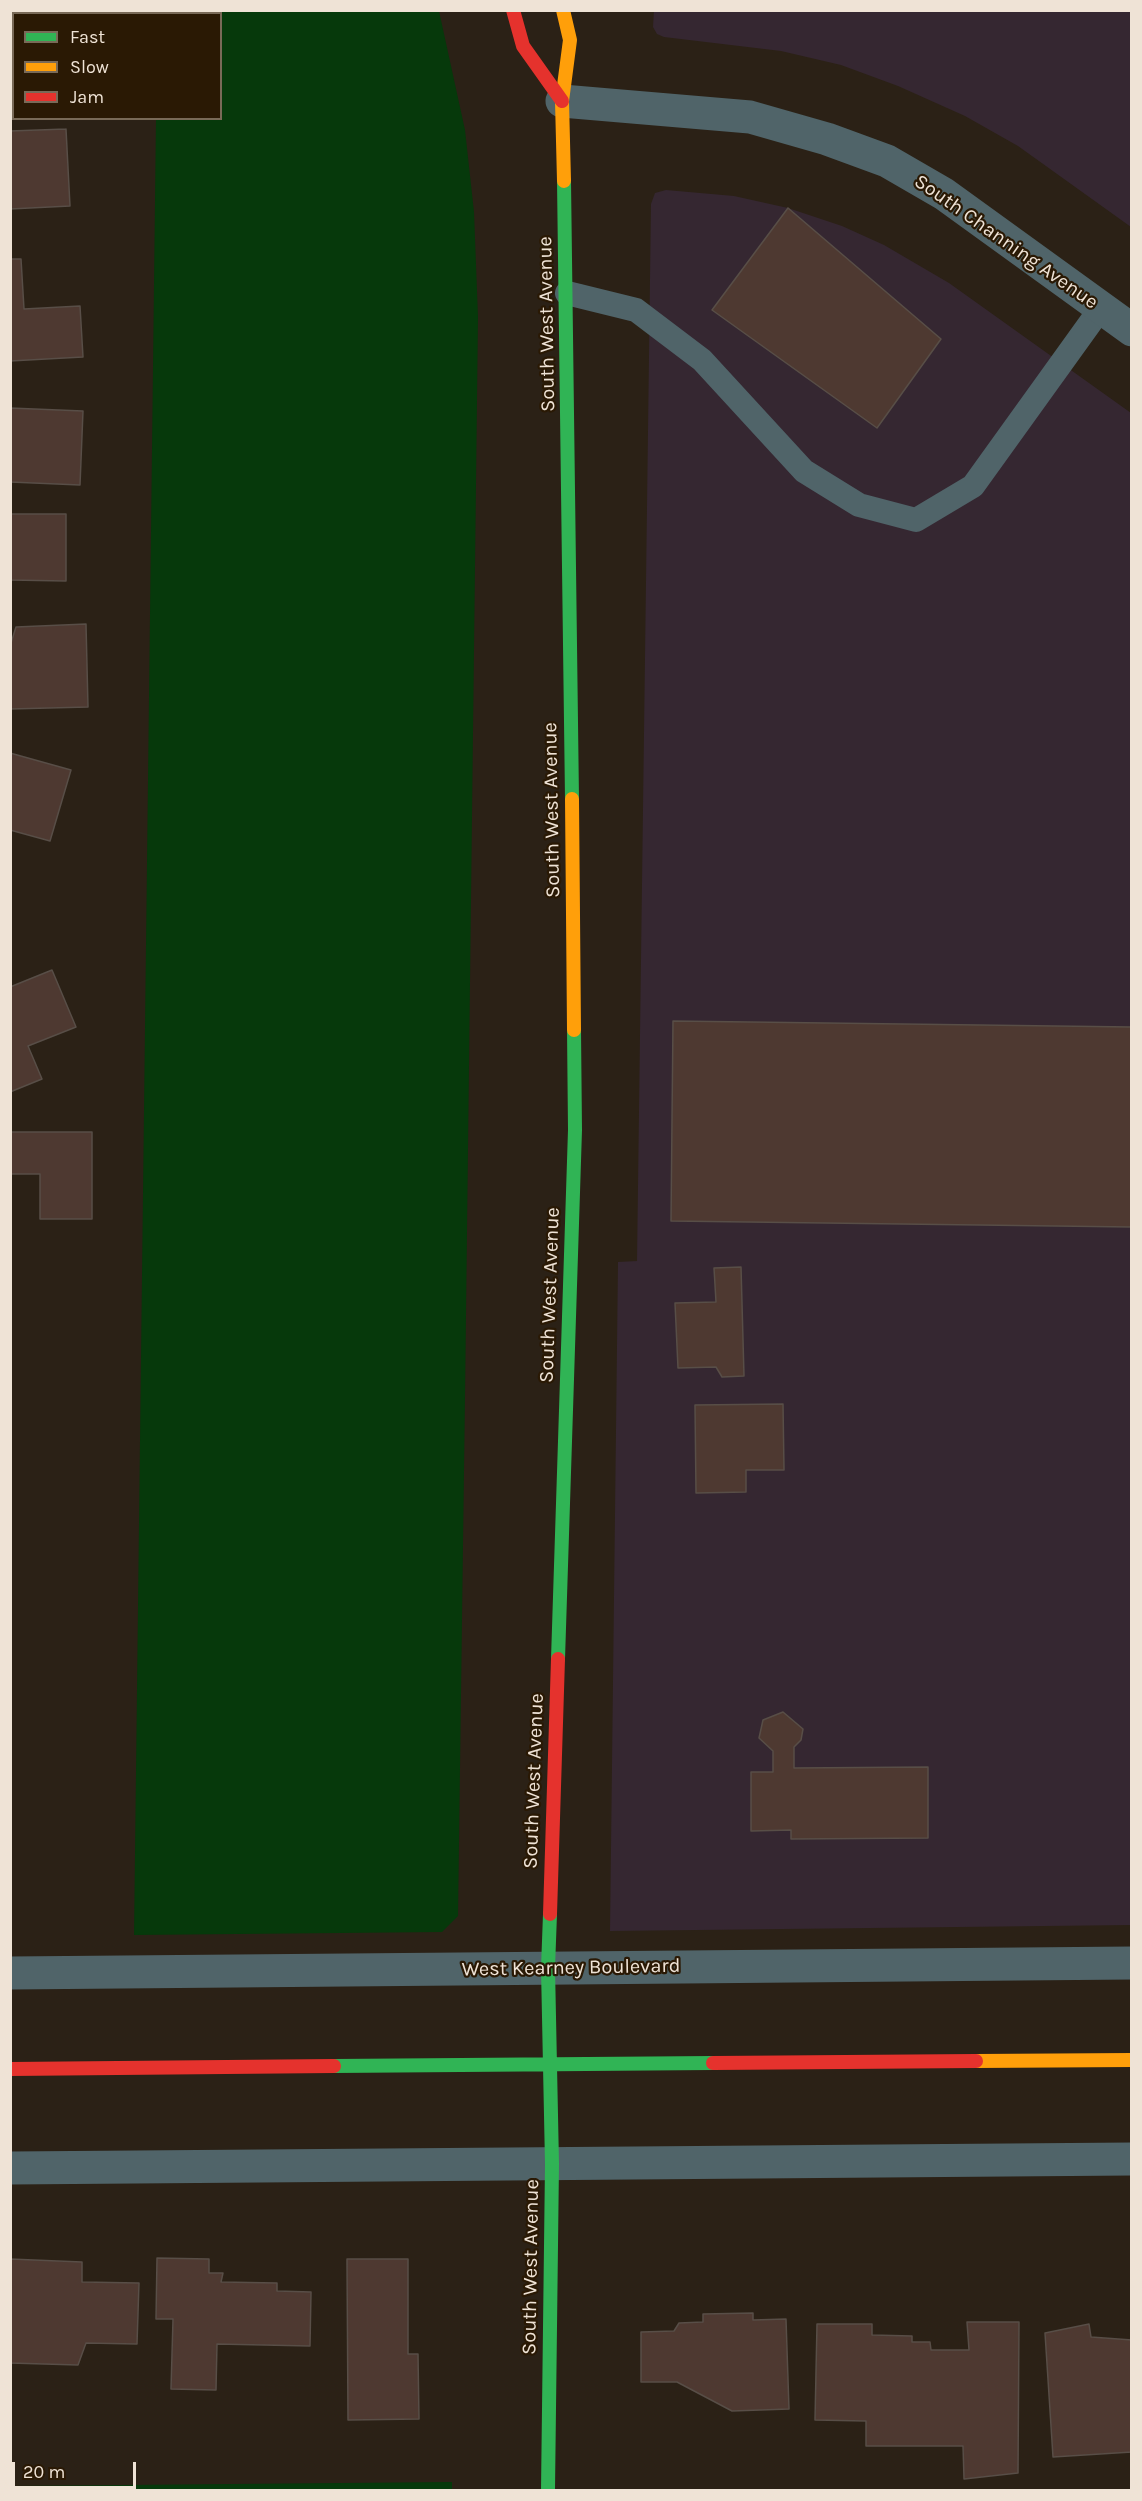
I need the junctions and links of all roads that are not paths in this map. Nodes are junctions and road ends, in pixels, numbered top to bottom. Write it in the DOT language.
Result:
graph roads {
  1 [pos="513,10"];
  2 [pos="563,10"];
  3 [pos="562,101"];
  4 [pos="567,293"];
  5 [pos="1101,308"];
  6 [pos="1131,330"];
  7 [pos="1131,1963"];
  8 [pos="548,1968"];
  9 [pos="10,1973"];
  10 [pos="1131,2060"];
  11 [pos="551,2064"];
  12 [pos="10,2069"];
  13 [pos="1131,2159"];
  14 [pos="552,2163"];
  15 [pos="10,2168"];
  16 [pos="548,2490"];
  1 -- 3 [label="street"];
  2 -- 3 [label="street, South West Avenue"];
  3 -- 4 [label="street, South West Avenue"];
  3 -- 5 [label="street, South Channing Avenue"];
  4 -- 5 [label="lane"];
  4 -- 8 [label="street, South West Avenue"];
  5 -- 6 [label="street, South Channing Avenue"];
  7 -- 8 [label="street, West Kearney Boulevard"];
  8 -- 9 [label="street, West Kearney Boulevard"];
  8 -- 11 [label="street, South West Avenue"];
  10 -- 11 [label="street"];
  11 -- 12 [label="street"];
  11 -- 14 [label="street, South West Avenue"];
  13 -- 14 [label="street"];
  14 -- 15 [label="street"];
  14 -- 16 [label="street, South West Avenue"];
}
